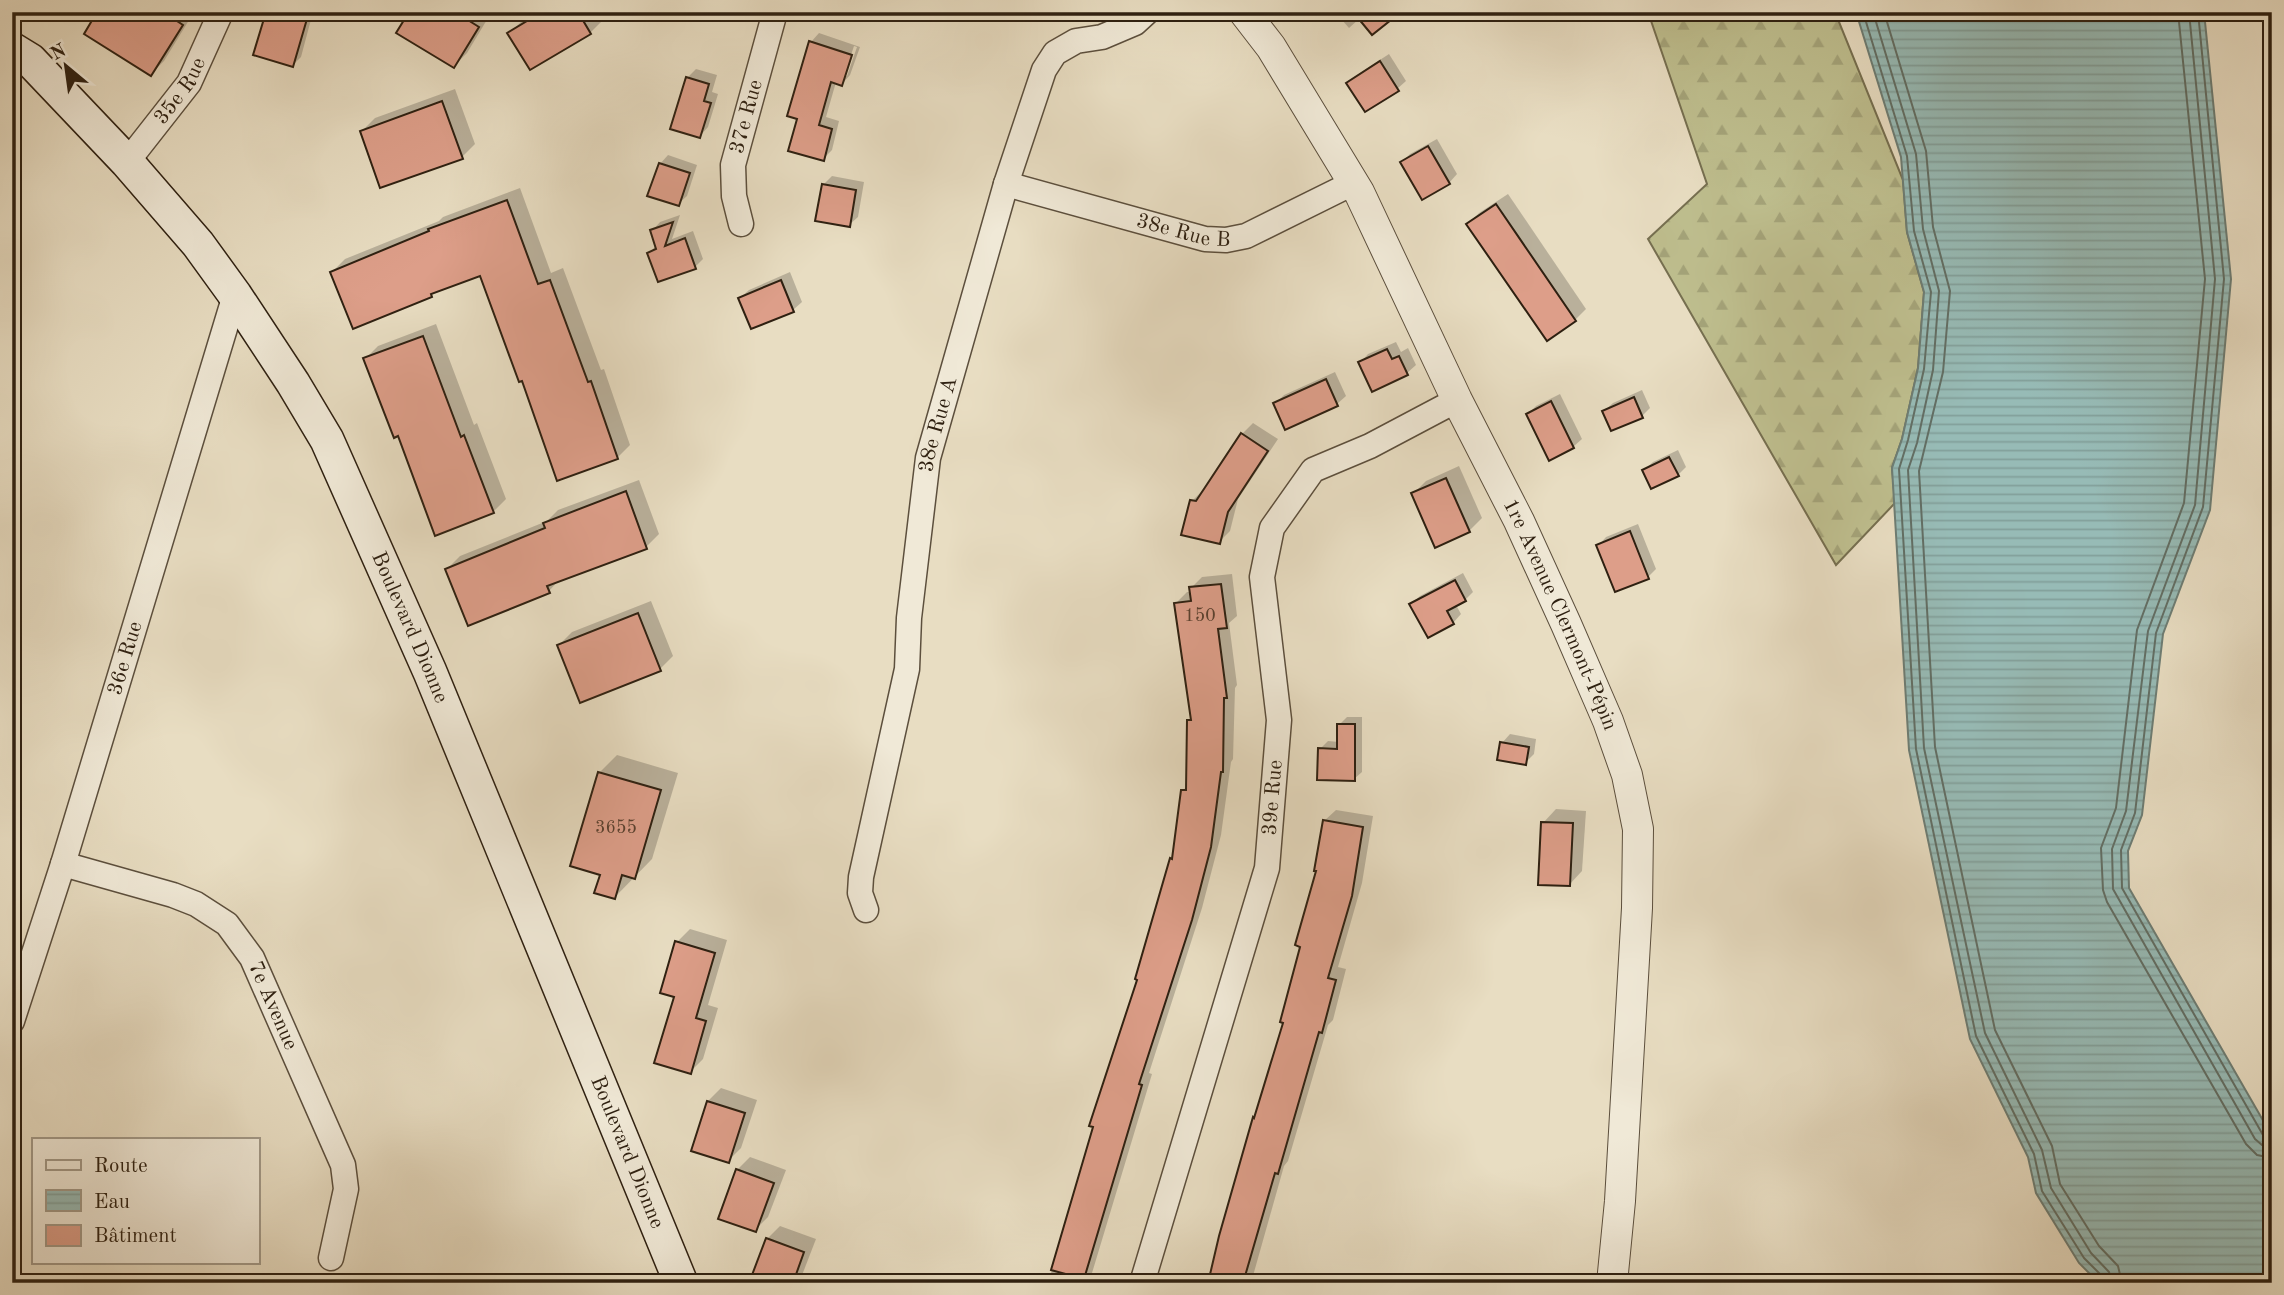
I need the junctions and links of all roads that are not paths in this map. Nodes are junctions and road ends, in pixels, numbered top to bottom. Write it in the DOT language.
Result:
graph roads {
  1 [pos="221,12"];
  2 [pos="775,12"];
  3 [pos="1147,12"];
  4 [pos="1244,12"];
  5 [pos="12,48"];
  6 [pos="127,162"];
  7 [pos="1353,183"];
  8 [pos="1006,184"];
  9 [pos="741,224"];
  10 [pos="236,295"];
  11 [pos="1457,400"];
  12 [pos="63,864"];
  13 [pos="866,910"];
  14 [pos="12,1021"];
  15 [pos="331,1258"];
  16 [pos="681,1283"];
  17 [pos="1142,1283"];
  18 [pos="1612,1283"];
  1 -- 6 [label="street, 35e Rue"];
  2 -- 9 [label="street, 37e Rue"];
  3 -- 8 [label="street, 38e Rue A"];
  4 -- 7 [label="street, 1re Avenue Clermont-Pépin"];
  5 -- 6 [label="main road, Boulevard Dionne"];
  6 -- 10 [label="main road, Boulevard Dionne"];
  7 -- 8 [label="street, 38e Rue B"];
  7 -- 11 [label="street, 1re Avenue Clermont-Pépin"];
  8 -- 13 [label="street, 38e Rue A"];
  10 -- 12 [label="street, 36e Rue"];
  10 -- 16 [label="main road, Boulevard Dionne"];
  11 -- 17 [label="street, 39e Rue"];
  11 -- 18 [label="street, 1re Avenue Clermont-Pépin"];
  12 -- 14 [label="street, 36e Rue"];
  12 -- 15 [label="street, 7e Avenue"];
}
